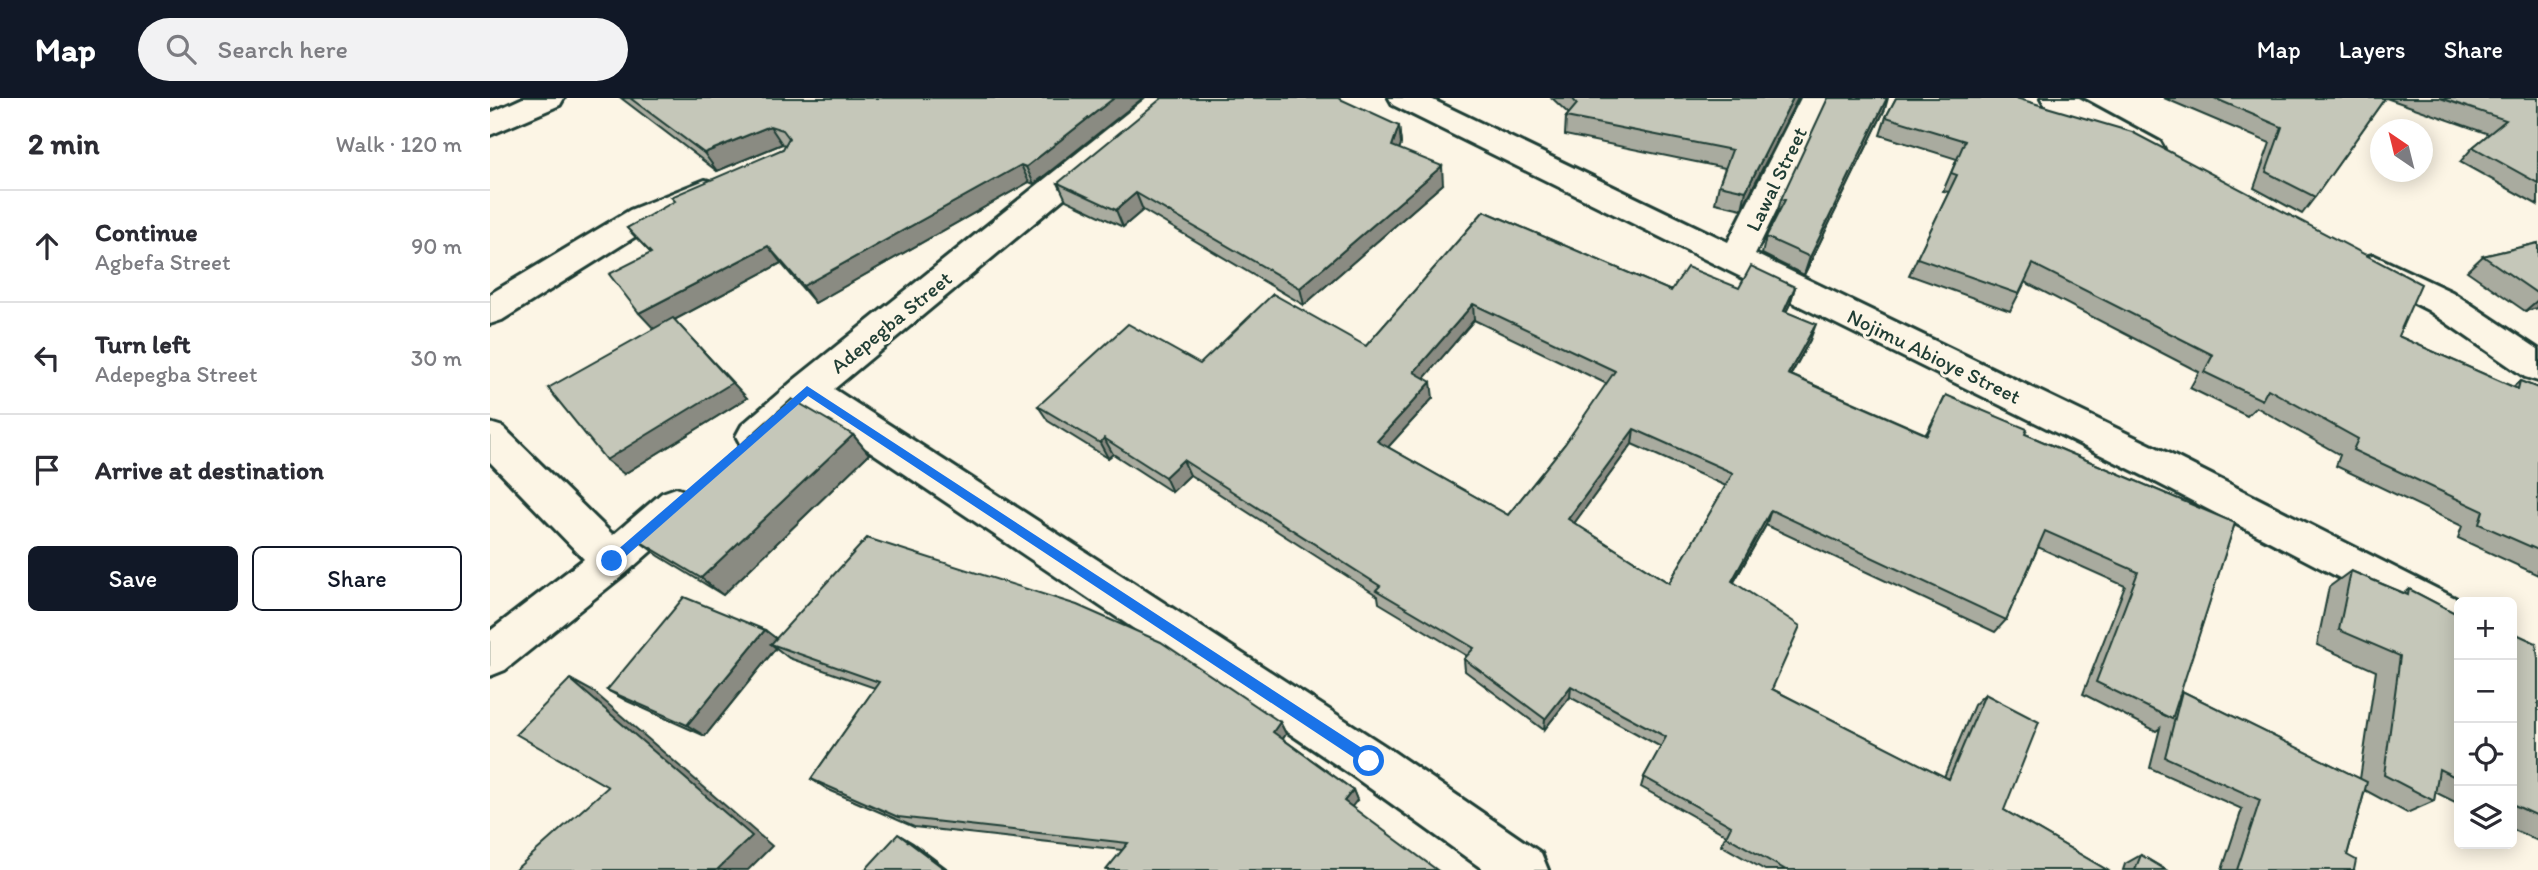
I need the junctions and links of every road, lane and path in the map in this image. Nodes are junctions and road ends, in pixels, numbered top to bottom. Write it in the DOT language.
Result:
graph roads {
  1 [pos="549,98"];
  2 [pos="1165,98"];
  3 [pos="1405,98"];
  4 [pos="1816,98"];
  5 [pos="2056,98"];
  6 [pos="490,125"];
  7 [pos="2177,164"];
  8 [pos="736,177"];
  9 [pos="2346,253"];
  10 [pos="1736,259"];
  11 [pos="490,311"];
  12 [pos="2538,367"];
  13 [pos="807,390"];
  14 [pos="490,438"];
  15 [pos="735,453"];
  16 [pos="705,480"];
  17 [pos="612,561"];
  18 [pos="2454,618"];
  19 [pos="490,656"];
  20 [pos="1524,870"];
  1 -- 6 [label="street"];
  2 -- 13 [label="street, Adepegba Street"];
  3 -- 10 [label="street, Nojimu Abioye Street"];
  4 -- 10 [label="street, Lawal Street"];
  5 -- 7 [label="street"];
  8 -- 11 [label="street"];
  9 -- 12 [label="street"];
  10 -- 18 [label="street, Nojimu Abioye Street"];
  13 -- 15 [label="street, Adepegba Street"];
  13 -- 20 [label="street"];
  14 -- 17 [label="street"];
  16 -- 17 [label="street"];
  17 -- 19 [label="street"];
}
